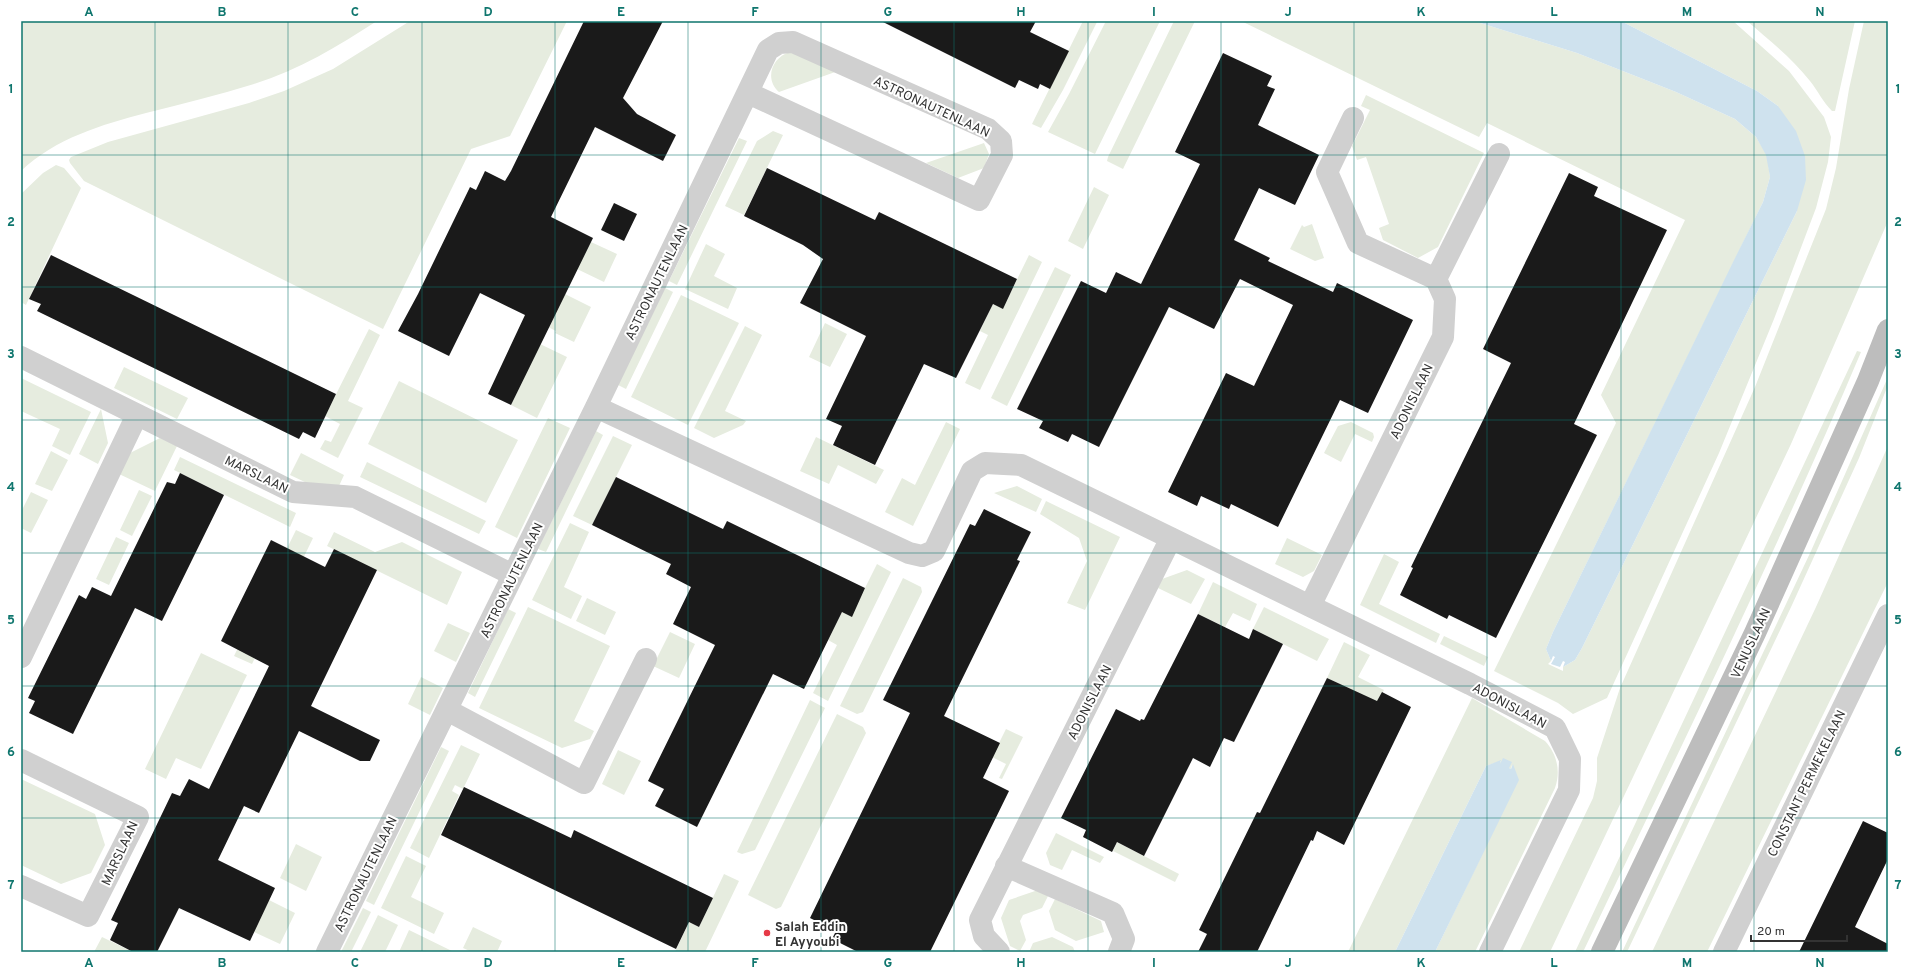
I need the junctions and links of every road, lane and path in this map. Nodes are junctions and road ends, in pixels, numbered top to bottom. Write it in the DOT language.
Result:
graph roads {
  1 [pos="748,93"];
  2 [pos="1353,118"];
  3 [pos="1498,154"];
  4 [pos="1436,279"];
  5 [pos="1888,330"];
  6 [pos="21,357"];
  7 [pos="596,407"];
  8 [pos="137,415"];
  9 [pos="1171,538"];
  10 [pos="513,575"];
  11 [pos="1310,606"];
  12 [pos="1888,615"];
  13 [pos="21,657"];
  14 [pos="646,659"];
  15 [pos="447,710"];
  16 [pos="21,760"];
  17 [pos="1006,866"];
  18 [pos="21,886"];
  19 [pos="327,952"];
  20 [pos="999,952"];
  21 [pos="1119,952"];
  22 [pos="1490,952"];
  23 [pos="1602,952"];
  24 [pos="1724,952"];
  1 -- 1 [label="street, ASTRONAUTENLAAN"];
  1 -- 7 [label="street, ASTRONAUTENLAAN"];
  2 -- 4 [label="street"];
  3 -- 4 [label="street"];
  4 -- 11 [label="street, ADONISLAAN"];
  5 -- 23 [label="street, VENUSLAAN"];
  6 -- 8 [label="street, MARSLAAN"];
  7 -- 9 [label="street, ADONISLAAN"];
  7 -- 10 [label="street, ASTRONAUTENLAAN"];
  8 -- 10 [label="street, MARSLAAN"];
  8 -- 13 [label="street"];
  9 -- 11 [label="street, ADONISLAAN"];
  9 -- 17 [label="street, ADONISLAAN"];
  10 -- 15 [label="street, ASTRONAUTENLAAN"];
  11 -- 22 [label="street, ADONISLAAN"];
  12 -- 24 [label="street, CONSTANT PERMEKELAAN"];
  14 -- 15 [label="street"];
  15 -- 19 [label="street, ASTRONAUTENLAAN"];
  16 -- 18 [label="street, MARSLAAN"];
  17 -- 20 [label="street, ADONISLAAN"];
  17 -- 21 [label="street"];
}
